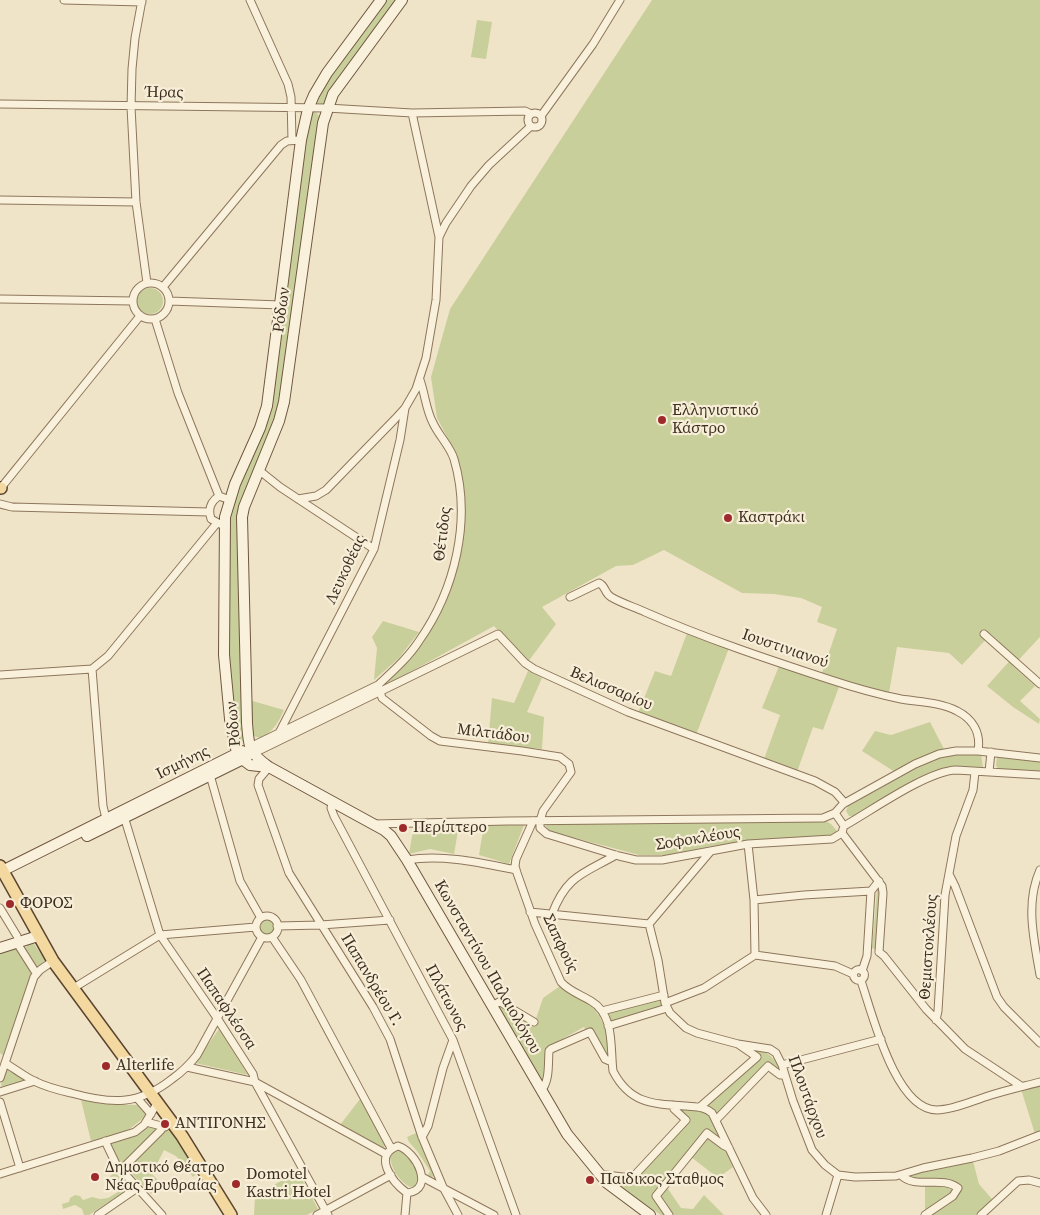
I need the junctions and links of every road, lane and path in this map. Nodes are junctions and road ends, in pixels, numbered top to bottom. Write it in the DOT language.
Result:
graph roads {
  1 [pos="64,0"];
  2 [pos="250,0"];
  3 [pos="381,0"];
  4 [pos="402,0"];
  5 [pos="620,0"];
  6 [pos="142,1"];
  7 [pos="0,104"];
  8 [pos="132,107"];
  9 [pos="290,108"];
  10 [pos="327,108"];
  11 [pos="308,109"];
  12 [pos="412,113"];
  13 [pos="541,116"];
  14 [pos="530,120"];
  15 [pos="296,140"];
  16 [pos="0,200"];
  17 [pos="136,202"];
  18 [pos="439,237"];
  19 [pos="147,283"];
  20 [pos="163,287"];
  21 [pos="0,299"];
  22 [pos="133,301"];
  23 [pos="169,301"];
  24 [pos="280,306"];
  25 [pos="140,316"];
  26 [pos="155,319"];
  27 [pos="420,380"];
  28 [pos="405,408"];
  29 [pos="260,471"];
  30 [pos="0,488"];
  31 [pos="219,496"];
  32 [pos="230,500"];
  33 [pos="298,500"];
  34 [pos="0,504"];
  35 [pos="209,512"];
  36 [pos="221,524"];
  37 [pos="374,549"];
  38 [pos="570,597"];
  39 [pos="984,634"];
  40 [pos="92,669"];
  41 [pos="0,675"];
  42 [pos="1040,684"];
  43 [pos="379,689"];
  44 [pos="280,732"];
  45 [pos="251,750"];
  46 [pos="978,751"];
  47 [pos="992,752"];
  48 [pos="240,756"];
  49 [pos="1040,758"];
  50 [pos="269,767"];
  51 [pos="975,772"];
  52 [pos="989,772"];
  53 [pos="210,775"];
  54 [pos="1040,775"];
  55 [pos="332,803"];
  56 [pos="843,804"];
  57 [pos="835,813"];
  58 [pos="124,814"];
  59 [pos="536,821"];
  60 [pos="107,822"];
  61 [pos="373,824"];
  62 [pos="843,830"];
  63 [pos="748,844"];
  64 [pos="710,852"];
  65 [pos="616,856"];
  66 [pos="407,860"];
  67 [pos="516,870"];
  68 [pos="1040,870"];
  69 [pos="2,871"];
  70 [pos="949,874"];
  71 [pos="879,882"];
  72 [pos="871,891"];
  73 [pos="754,900"];
  74 [pos="0,908"];
  75 [pos="530,912"];
  76 [pos="552,914"];
  77 [pos="262,918"];
  78 [pos="390,920"];
  79 [pos="649,924"];
  80 [pos="278,926"];
  81 [pos="321,926"];
  82 [pos="256,927"];
  83 [pos="37,933"];
  84 [pos="160,935"];
  85 [pos="262,937"];
  86 [pos="272,937"];
  87 [pos="17,940"];
  88 [pos="0,941"];
  89 [pos="0,948"];
  90 [pos="1039,951"];
  91 [pos="879,952"];
  92 [pos="755,955"];
  93 [pos="867,956"];
  94 [pos="53,961"];
  95 [pos="862,971"];
  96 [pos="36,973"];
  97 [pos="853,974"];
  98 [pos="1040,975"];
  99 [pos="861,981"];
  100 [pos="72,989"];
  101 [pos="664,995"];
  102 [pos="492,1006"];
  103 [pos="666,1006"];
  104 [pos="602,1011"];
  105 [pos="217,1018"];
  106 [pos="936,1020"];
  107 [pos="534,1022"];
  108 [pos="608,1026"];
  109 [pos="881,1039"];
  110 [pos="453,1040"];
  111 [pos="1040,1042"];
  112 [pos="738,1044"];
  113 [pos="5,1062"];
  114 [pos="612,1062"];
  115 [pos="782,1064"];
  116 [pos="187,1067"];
  117 [pos="784,1075"];
  118 [pos="0,1078"];
  119 [pos="35,1081"];
  120 [pos="255,1082"];
  121 [pos="1040,1082"];
  122 [pos="1022,1086"];
  123 [pos="541,1091"];
  124 [pos="0,1092"];
  125 [pos="137,1098"];
  126 [pos="155,1098"];
  127 [pos="0,1102"];
  128 [pos="673,1105"];
  129 [pos="700,1107"];
  130 [pos="152,1114"];
  131 [pos="716,1120"];
  132 [pos="146,1122"];
  133 [pos="1040,1135"];
  134 [pos="422,1137"];
  135 [pos="105,1141"];
  136 [pos="729,1148"];
  137 [pos="388,1151"];
  138 [pos="20,1168"];
  139 [pos="122,1170"];
  140 [pos="0,1174"];
  141 [pos="598,1174"];
  142 [pos="838,1174"];
  143 [pos="391,1175"];
  144 [pos="901,1175"];
  145 [pos="422,1176"];
  146 [pos="1040,1183"];
  147 [pos="443,1187"];
  148 [pos="137,1188"];
  149 [pos="407,1193"];
  150 [pos="327,1212"];
  151 [pos="98,1215"];
  152 [pos="162,1215"];
  153 [pos="231,1215"];
  154 [pos="316,1215"];
  155 [pos="406,1215"];
  156 [pos="458,1215"];
  157 [pos="494,1215"];
  158 [pos="516,1215"];
  159 [pos="650,1215"];
  160 [pos="669,1215"];
  161 [pos="766,1215"];
  162 [pos="826,1215"];
  163 [pos="925,1215"];
  164 [pos="981,1215"];
  1 -- 6 [label="street"];
  2 -- 9 [label="street"];
  3 -- 11 [label="street, Ρόδων"];
  4 -- 10 [label="street, Ρόδων"];
  5 -- 13 [label="street"];
  6 -- 8 [label="street"];
  7 -- 8 [label="street, Ήρας"];
  8 -- 9 [label="street, Ήρας"];
  8 -- 17 [label="street"];
  9 -- 11 [label="street, Ήρας"];
  9 -- 15 [label="street"];
  10 -- 11 [label="street, Ήρας"];
  10 -- 12 [label="street, Ήρας"];
  10 -- 29 [label="street, Ρόδων"];
  11 -- 15 [label="street, Ρόδων"];
  12 -- 14 [label="street, Ήρας"];
  12 -- 18 [label="street"];
  13 -- 14 [label="street, Ήρας"];
  13 -- 14 [label="street"];
  14 -- 18 [label="street"];
  15 -- 20 [label="street"];
  15 -- 24 [label="street, Ρόδων"];
  16 -- 17 [label="street"];
  17 -- 19 [label="street"];
  18 -- 27 [label="street"];
  19 -- 20 [label="street"];
  19 -- 22 [label="street"];
  20 -- 23 [label="street"];
  21 -- 22 [label="street"];
  22 -- 25 [label="street"];
  23 -- 24 [label="street"];
  23 -- 26 [label="street"];
  24 -- 32 [label="street, Ρόδων"];
  25 -- 26 [label="street"];
  25 -- 30 [label="street"];
  26 -- 31 [label="street"];
  27 -- 28 [label="street"];
  27 -- 43 [label="street, Θέτιδος"];
  28 -- 33 [label="street"];
  28 -- 37 [label="street, Λευκοθέας"];
  29 -- 33 [label="street"];
  29 -- 45 [label="street, Ρόδων"];
  31 -- 32 [label="street"];
  31 -- 35 [label="street"];
  32 -- 36 [label="street, Ρόδων"];
  33 -- 37 [label="street"];
  34 -- 35 [label="street"];
  35 -- 36 [label="street"];
  36 -- 40 [label="street"];
  36 -- 48 [label="street, Ρόδων"];
  37 -- 44 [label="street, Λευκοθέας"];
  38 -- 46 [label="street, Ιουστινιανού"];
  39 -- 42 [label="street"];
  40 -- 41 [label="street"];
  40 -- 60 [label="street"];
  43 -- 44 [label="street, Ισμήνης"];
  43 -- 45 [label="street, Ισμήνης"];
  43 -- 56 [label="street, Βελισσαρίου"];
  43 -- 59 [label="street, Μιλτιάδου"];
  44 -- 45 [label="street, Ισμήνης"];
  45 -- 48 [label="street, Ισμήνης"];
  45 -- 50 [label="street, Ρόδων"];
  46 -- 47 [label="street"];
  46 -- 56 [label="street"];
  47 -- 49 [label="street"];
  47 -- 52 [label="street"];
  48 -- 50 [label="street, Ρόδων"];
  48 -- 53 [label="street, Ισμήνης"];
  48 -- 58 [label="street, Ισμήνης"];
  50 -- 55 [label="street, Κωνσταντίνου Παλαιολόγου"];
  50 -- 81 [label="street, Παπανδρέου Γ."];
  51 -- 52 [label="street, Σοφοκλέους"];
  51 -- 62 [label="street, Σοφοκλέους"];
  51 -- 70 [label="street, Θεμιστοκλέους"];
  52 -- 54 [label="street, Σοφοκλέους"];
  53 -- 58 [label="street, Ισμήνης"];
  53 -- 77 [label="street"];
  55 -- 61 [label="street, Κωνσταντίνου Παλαιολόγου"];
  55 -- 78 [label="street, Πλάτωνος"];
  56 -- 57 [label="street"];
  57 -- 59 [label="street, Σοφοκλέους"];
  57 -- 62 [label="street"];
  58 -- 60 [label="street, Ισμήνης"];
  58 -- 84 [label="street, Παπαφλέσσα"];
  59 -- 61 [label="street, Σοφοκλέους"];
  59 -- 65 [label="street, Σοφοκλέους"];
  59 -- 67 [label="street"];
  60 -- 69 [label="street, Ισμήνης"];
  61 -- 66 [label="street, Κωνσταντίνου Παλαιολόγου"];
  62 -- 63 [label="street, Σοφοκλέους"];
  62 -- 71 [label="street"];
  63 -- 64 [label="street, Σοφοκλέους"];
  63 -- 73 [label="street"];
  64 -- 65 [label="street, Σοφοκλέους"];
  64 -- 79 [label="street"];
  65 -- 76 [label="street"];
  66 -- 67 [label="street"];
  66 -- 102 [label="street, Κωνσταντίνου Παλαιολόγου"];
  67 -- 75 [label="street, Σαπφούς"];
  68 -- 90 [label="street"];
  69 -- 83 [label="main road"];
  70 -- 106 [label="street, Θεμιστοκλέους"];
  70 -- 111 [label="street"];
  71 -- 72 [label="street"];
  71 -- 91 [label="street"];
  72 -- 73 [label="street"];
  72 -- 93 [label="street"];
  73 -- 92 [label="street"];
  74 -- 87 [label="street"];
  75 -- 76 [label="street"];
  75 -- 104 [label="street, Σαπφούς"];
  76 -- 79 [label="street"];
  77 -- 80 [label="street"];
  77 -- 82 [label="street"];
  78 -- 81 [label="street"];
  78 -- 110 [label="street, Πλάτωνος"];
  79 -- 101 [label="street"];
  80 -- 81 [label="street"];
  80 -- 86 [label="street"];
  81 -- 134 [label="street, Παπανδρέου Γ."];
  82 -- 84 [label="street"];
  82 -- 85 [label="street"];
  83 -- 87 [label="street"];
  83 -- 94 [label="main road"];
  84 -- 100 [label="street"];
  84 -- 105 [label="street, Παπαφλέσσα"];
  85 -- 86 [label="street"];
  85 -- 105 [label="street"];
  86 -- 137 [label="street"];
  87 -- 88 [label="street"];
  87 -- 89 [label="street"];
  87 -- 96 [label="street"];
  90 -- 98 [label="street"];
  91 -- 93 [label="street"];
  91 -- 106 [label="street"];
  92 -- 97 [label="street"];
  92 -- 103 [label="street"];
  93 -- 95 [label="street"];
  94 -- 96 [label="street"];
  94 -- 100 [label="main road"];
  95 -- 97 [label="street"];
  95 -- 99 [label="street"];
  96 -- 113 [label="street"];
  97 -- 99 [label="street"];
  99 -- 109 [label="street"];
  100 -- 126 [label="main road"];
  101 -- 103 [label="street"];
  101 -- 104 [label="street"];
  102 -- 107 [label="street"];
  102 -- 123 [label="street, Κωνσταντίνου Παλαιολόγου"];
  103 -- 108 [label="street"];
  103 -- 112 [label="street, Πλουτάρχου"];
  104 -- 108 [label="street"];
  105 -- 116 [label="street"];
  105 -- 120 [label="street, Παπαφλέσσα"];
  106 -- 122 [label="street, Θεμιστοκλέους"];
  108 -- 114 [label="street"];
  109 -- 115 [label="street"];
  109 -- 122 [label="street"];
  110 -- 134 [label="street"];
  110 -- 158 [label="street, Πλάτωνος"];
  112 -- 115 [label="street, Πλουτάρχου"];
  112 -- 129 [label="street"];
  113 -- 118 [label="street"];
  113 -- 119 [label="street"];
  114 -- 123 [label="street"];
  114 -- 128 [label="street"];
  115 -- 117 [label="street, Πλουτάρχου"];
  116 -- 120 [label="street"];
  116 -- 126 [label="street"];
  117 -- 131 [label="street"];
  117 -- 142 [label="street, Πλουτάρχου"];
  119 -- 124 [label="street"];
  119 -- 125 [label="street"];
  120 -- 137 [label="street"];
  120 -- 150 [label="street, Παπαφλέσσα"];
  121 -- 122 [label="street"];
  123 -- 141 [label="street, Κωνσταντίνου Παλαιολόγου"];
  125 -- 126 [label="street"];
  125 -- 130 [label="street"];
  126 -- 130 [label="street"];
  126 -- 153 [label="main road"];
  127 -- 138 [label="street"];
  128 -- 129 [label="street"];
  128 -- 141 [label="street"];
  129 -- 131 [label="street"];
  130 -- 132 [label="street"];
  131 -- 136 [label="street"];
  132 -- 135 [label="street"];
  132 -- 139 [label="street"];
  133 -- 144 [label="street"];
  134 -- 147 [label="street, Παπανδρέου Γ."];
  135 -- 138 [label="street"];
  135 -- 139 [label="street"];
  136 -- 160 [label="street"];
  136 -- 161 [label="street"];
  137 -- 143 [label="street"];
  137 -- 145 [label="street"];
  138 -- 140 [label="street"];
  139 -- 148 [label="street"];
  141 -- 159 [label="street, Κωνσταντίνου Παλαιολόγου"];
  142 -- 144 [label="street"];
  142 -- 162 [label="street"];
  143 -- 149 [label="street"];
  143 -- 150 [label="street"];
  144 -- 163 [label="street"];
  145 -- 147 [label="street"];
  145 -- 149 [label="street"];
  146 -- 164 [label="street"];
  147 -- 156 [label="street, Παπανδρέου Γ."];
  147 -- 157 [label="street"];
  148 -- 151 [label="street"];
  148 -- 152 [label="street"];
  149 -- 155 [label="street"];
  150 -- 154 [label="street"];
}
